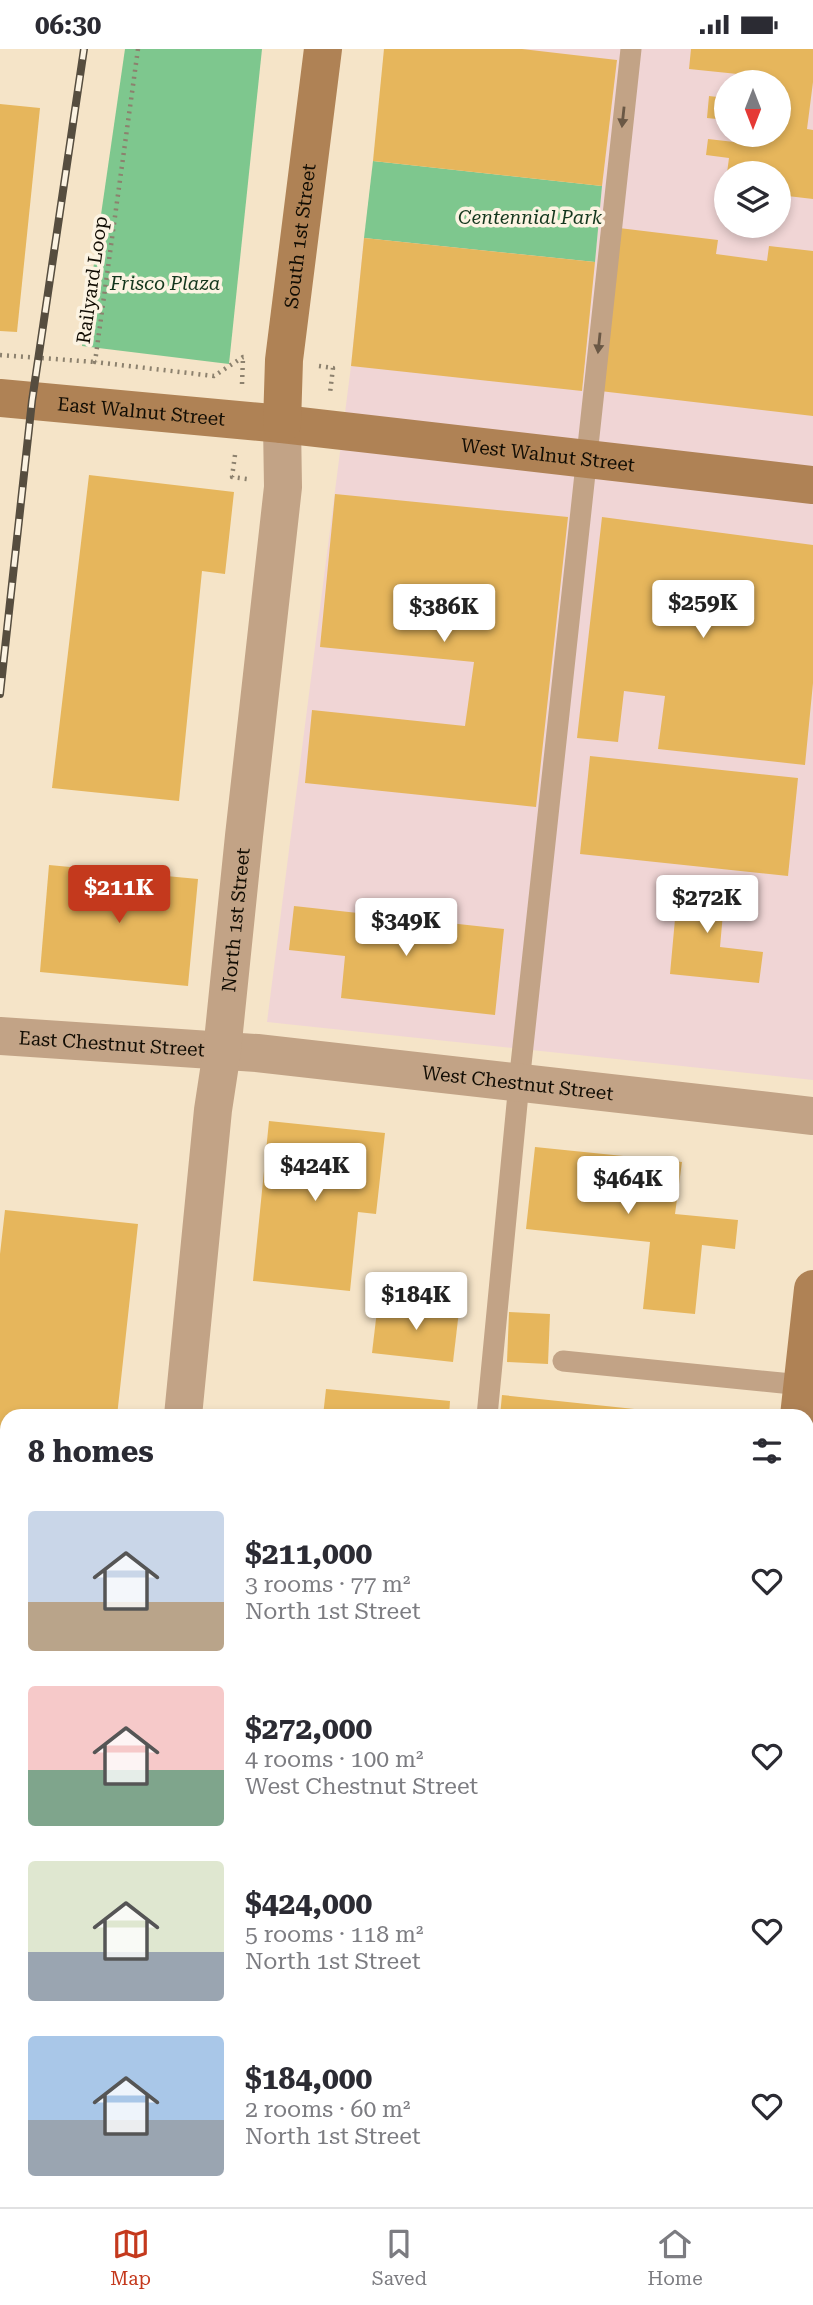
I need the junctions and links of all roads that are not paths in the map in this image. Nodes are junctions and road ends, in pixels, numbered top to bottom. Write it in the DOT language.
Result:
graph roads {
  1 [pos="323,49"];
  2 [pos="631,49"];
  3 [pos="0,398"];
  4 [pos="282,424"];
  5 [pos="586,459"];
  6 [pos="813,485"];
  7 [pos="0,1036"];
  8 [pos="222,1051"];
  9 [pos="519,1083"];
  10 [pos="813,1116"];
  11 [pos="813,1289"];
  12 [pos="563,1361"];
  13 [pos="800,1400"];
  14 [pos="184,1409"];
  15 [pos="488,1409"];
  1 -- 4 [label="street, South 1st Street"];
  2 -- 5 [label="lane, one-way"];
  3 -- 4 [label="street, East Walnut Street"];
  4 -- 5 [label="street, West Walnut Street"];
  4 -- 8 [label="street, North 1st Street"];
  5 -- 6 [label="street, West Walnut Street"];
  5 -- 9 [label="lane"];
  7 -- 8 [label="street, East Chestnut Street"];
  8 -- 9 [label="street, West Chestnut Street"];
  8 -- 14 [label="street, North 1st Street"];
  9 -- 10 [label="street, West Chestnut Street"];
  9 -- 15 [label="lane"];
  11 -- 13 [label="street"];
  12 -- 13 [label="lane"];
}
